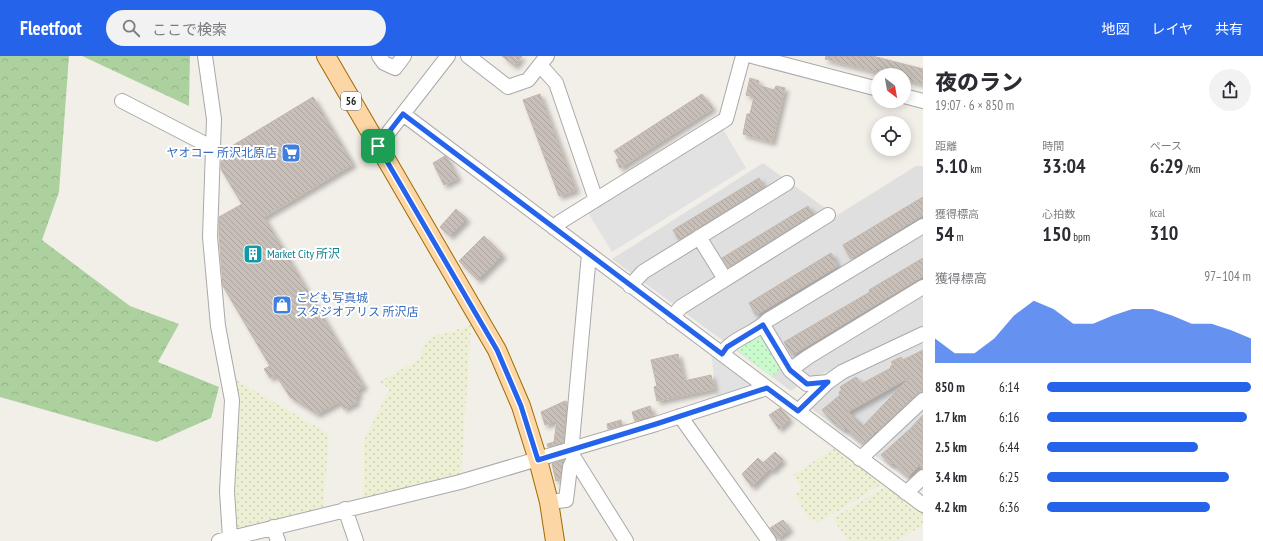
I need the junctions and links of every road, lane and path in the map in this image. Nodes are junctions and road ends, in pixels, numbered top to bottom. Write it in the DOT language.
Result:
graph roads {
  1 [pos="205,56"];
  2 [pos="326,56"];
  3 [pos="380,56"];
  4 [pos="404,56"];
  5 [pos="448,56"];
  6 [pos="468,56"];
  7 [pos="743,56"];
  8 [pos="752,56"];
  9 [pos="544,60"];
  10 [pos="871,87"];
  11 [pos="911,98"];
  12 [pos="122,101"];
  13 [pos="923,101"];
  14 [pos="403,114"];
  15 [pos="378,146"];
  16 [pos="213,148"];
  17 [pos="787,183"];
  18 [pos="596,200"];
  19 [pos="828,215"];
  20 [pos="923,226"];
  21 [pos="554,228"];
  22 [pos="699,237"];
  23 [pos="589,254"];
  24 [pos="725,279"];
  25 [pos="630,286"];
  26 [pos="923,287"];
  27 [pos="672,317"];
  28 [pos="763,325"];
  29 [pos="923,334"];
  30 [pos="722,354"];
  31 [pos="790,370"];
  32 [pos="828,382"];
  33 [pos="767,388"];
  34 [pos="923,400"];
  35 [pos="798,411"];
  36 [pos="680,416"];
  37 [pos="573,454"];
  38 [pos="860,459"];
  39 [pos="538,460"];
  40 [pos="923,476"];
  41 [pos="906,493"];
  42 [pos="549,502"];
  43 [pos="923,505"];
  44 [pos="345,509"];
  45 [pos="272,527"];
  46 [pos="224,539"];
  47 [pos="278,541"];
  48 [pos="356,541"];
  49 [pos="555,541"];
  50 [pos="626,541"];
  51 [pos="769,541"];
  1 -- 16 [label="street"];
  2 -- 15 [label="main road, 56"];
  3 -- 4 [label="street"];
  5 -- 14 [label="street"];
  6 -- 9 [label="street"];
  7 -- 18 [label="street"];
  8 -- 10 [label="street"];
  9 -- 18 [label="street"];
  11 -- 13 [label="street"];
  12 -- 16 [label="street"];
  14 -- 15 [label="street"];
  14 -- 21 [label="street"];
  15 -- 39 [label="main road, 56"];
  16 -- 46 [label="street"];
  17 -- 22 [label="street"];
  18 -- 21 [label="street"];
  19 -- 24 [label="street"];
  20 -- 28 [label="street"];
  21 -- 23 [label="street"];
  22 -- 24 [label="street"];
  22 -- 25 [label="street"];
  23 -- 25 [label="street"];
  23 -- 37 [label="street"];
  24 -- 27 [label="street"];
  25 -- 27 [label="street"];
  26 -- 31 [label="street"];
  27 -- 30 [label="street"];
  28 -- 30 [label="street"];
  28 -- 31 [label="street"];
  29 -- 32 [label="street"];
  30 -- 33 [label="street"];
  31 -- 32 [label="street"];
  32 -- 35 [label="street"];
  33 -- 35 [label="street"];
  33 -- 36 [label="street"];
  34 -- 38 [label="street"];
  35 -- 38 [label="street"];
  36 -- 37 [label="street"];
  36 -- 51 [label="street"];
  37 -- 39 [label="street"];
  37 -- 42 [label="street"];
  37 -- 50 [label="street"];
  38 -- 41 [label="street"];
  39 -- 42 [label="main road, 56"];
  39 -- 44 [label="street"];
  40 -- 41 [label="street"];
  41 -- 43 [label="street"];
  42 -- 49 [label="main road, 56"];
  44 -- 45 [label="street"];
  44 -- 48 [label="street"];
  45 -- 46 [label="street"];
  45 -- 47 [label="street"];
}
